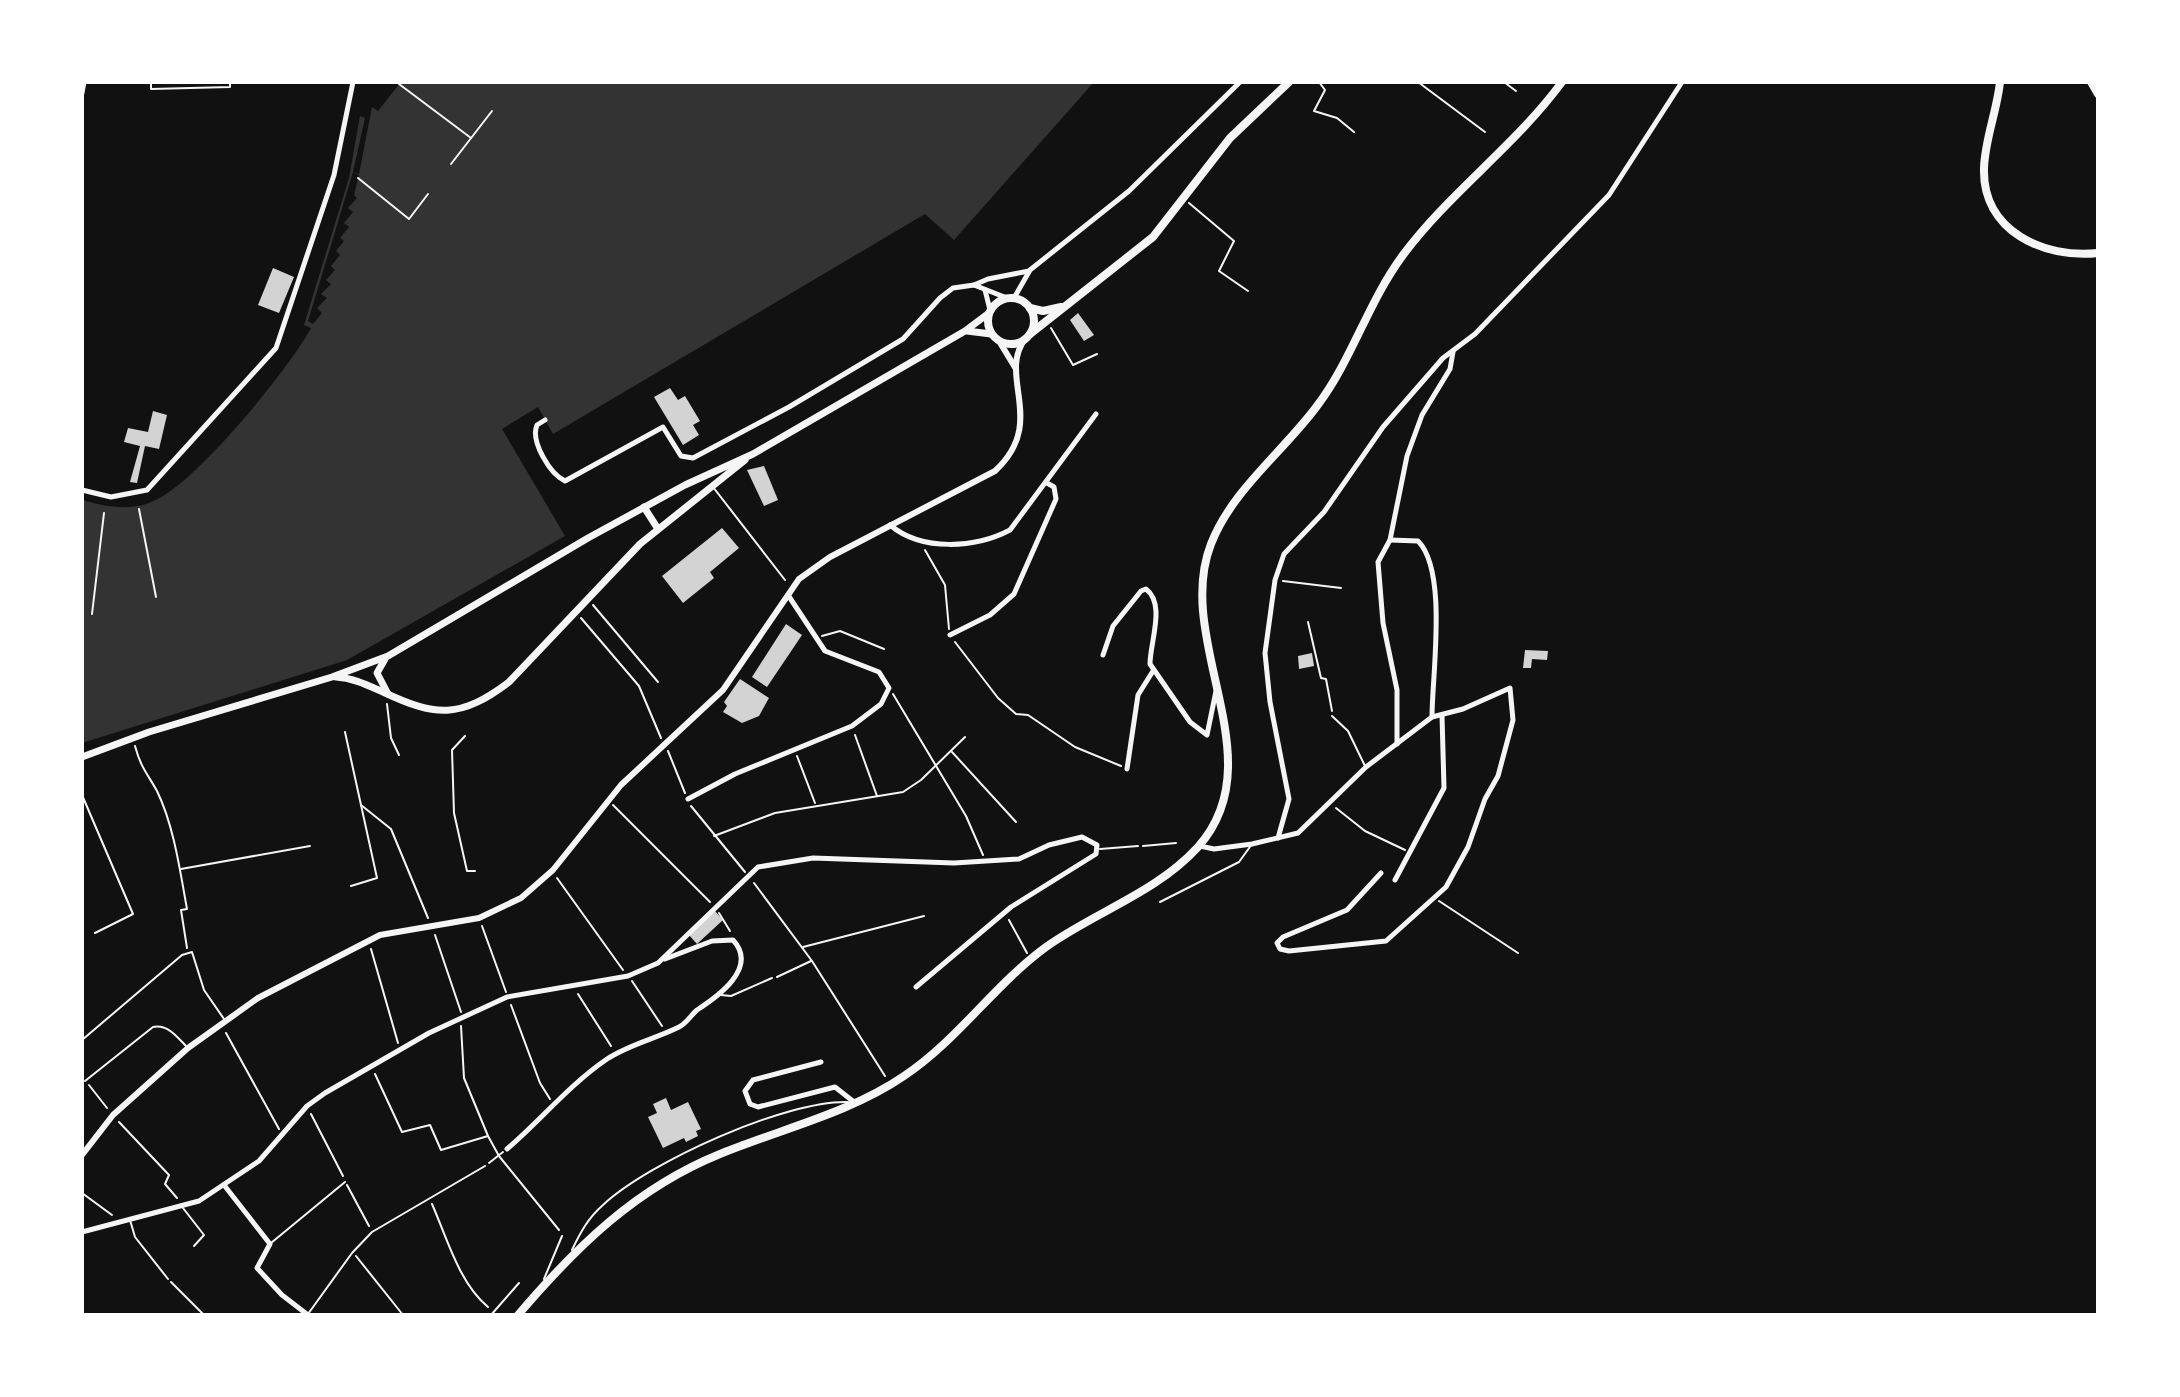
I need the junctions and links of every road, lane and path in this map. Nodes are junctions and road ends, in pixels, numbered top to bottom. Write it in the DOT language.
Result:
graph roads {
  1 [pos="84,82"];
  2 [pos="151,82"];
  3 [pos="230,82"];
  4 [pos="353,82"];
  5 [pos="1240,82"];
  6 [pos="1289,82"];
  7 [pos="1319,82"];
  8 [pos="1418,82"];
  9 [pos="1504,82"];
  10 [pos="1562,82"];
  11 [pos="1682,82"];
  12 [pos="2000,82"];
  13 [pos="2091,82"];
  14 [pos="399,84"];
  15 [pos="1516,91"];
  16 [pos="82,93"];
  17 [pos="2098,94"];
  18 [pos="492,111"];
  19 [pos="1354,132"];
  20 [pos="1485,132"];
  21 [pos="471,138"];
  22 [pos="451,164"];
  23 [pos="358,178"];
  24 [pos="428,194"];
  25 [pos="1185,200"];
  26 [pos="2096,254"];
  27 [pos="1030,270"];
  28 [pos="974,285"];
  29 [pos="985,290"];
  30 [pos="1248,291"];
  31 [pos="1011,298"];
  32 [pos="1070,304"];
  33 [pos="1030,308"];
  34 [pos="990,311"];
  35 [pos="1047,320"];
  36 [pos="965,331"];
  37 [pos="991,334"];
  38 [pos="1028,337"];
  39 [pos="999,341"];
  40 [pos="1453,351"];
  41 [pos="1097,354"];
  42 [pos="1017,371"];
  43 [pos="1096,414"];
  44 [pos="545,420"];
  45 [pos="753,454"];
  46 [pos="1047,483"];
  47 [pos="712,486"];
  48 [pos="82,490"];
  49 [pos="644,507"];
  50 [pos="139,509"];
  51 [pos="104,513"];
  52 [pos="890,525"];
  53 [pos="658,529"];
  54 [pos="918,538"];
  55 [pos="1390,540"];
  56 [pos="785,580"];
  57 [pos="1275,580"];
  58 [pos="1341,588"];
  59 [pos="788,595"];
  60 [pos="156,597"];
  61 [pos="587,599"];
  62 [pos="576,611"];
  63 [pos="92,614"];
  64 [pos="1308,622"];
  65 [pos="950,635"];
  66 [pos="817,637"];
  67 [pos="884,649"];
  68 [pos="1103,655"];
  69 [pos="388,656"];
  70 [pos="1153,671"];
  71 [pos="332,677"];
  72 [pos="658,682"];
  73 [pos="889,688"];
  74 [pos="1217,688"];
  75 [pos="388,699"];
  76 [pos="1442,715"];
  77 [pos="1332,716"];
  78 [pos="1432,717"];
  79 [pos="852,726"];
  80 [pos="345,732"];
  81 [pos="465,736"];
  82 [pos="132,737"];
  83 [pos="965,737"];
  84 [pos="664,745"];
  85 [pos="1397,745"];
  86 [pos="794,748"];
  87 [pos="952,751"];
  88 [pos="399,755"];
  89 [pos="82,757"];
  90 [pos="935,766"];
  91 [pos="1366,767"];
  92 [pos="1127,769"];
  93 [pos="82,795"];
  94 [pos="877,797"];
  95 [pos="607,799"];
  96 [pos="688,799"];
  97 [pos="1328,802"];
  98 [pos="816,805"];
  99 [pos="1016,822"];
  100 [pos="713,837"];
  101 [pos="1278,838"];
  102 [pos="1176,843"];
  103 [pos="1252,844"];
  104 [pos="310,846"];
  105 [pos="1138,846"];
  106 [pos="1199,846"];
  107 [pos="1099,849"];
  108 [pos="1409,851"];
  109 [pos="986,860"];
  110 [pos="180,870"];
  111 [pos="553,870"];
  112 [pos="475,871"];
  113 [pos="1381,873"];
  114 [pos="747,874"];
  115 [pos="1395,880"];
  116 [pos="351,886"];
  117 [pos="1438,900"];
  118 [pos="1160,902"];
  119 [pos="715,907"];
  120 [pos="1006,912"];
  121 [pos="924,916"];
  122 [pos="479,918"];
  123 [pos="95,933"];
  124 [pos="733,940"];
  125 [pos="369,941"];
  126 [pos="802,947"];
  127 [pos="192,952"];
  128 [pos="1518,953"];
  129 [pos="664,959"];
  130 [pos="1031,959"];
  131 [pos="812,961"];
  132 [pos="628,976"];
  133 [pos="772,978"];
  134 [pos="572,984"];
  135 [pos="916,987"];
  136 [pos="720,995"];
  137 [pos="507,997"];
  138 [pos="222,1020"];
  139 [pos="667,1032"];
  140 [pos="82,1040"];
  141 [pos="188,1048"];
  142 [pos="400,1048"];
  143 [pos="616,1054"];
  144 [pos="821,1062"];
  145 [pos="372,1066"];
  146 [pos="85,1081"];
  147 [pos="890,1084"];
  148 [pos="854,1102"];
  149 [pos="553,1104"];
  150 [pos="307,1106"];
  151 [pos="113,1115"];
  152 [pos="488,1136"];
  153 [pos="283,1137"];
  154 [pos="507,1149"];
  155 [pos="82,1155"];
  156 [pos="485,1166"];
  157 [pos="345,1182"];
  158 [pos="224,1185"];
  159 [pos="82,1193"];
  160 [pos="430,1200"];
  161 [pos="183,1208"];
  162 [pos="130,1220"];
  163 [pos="119,1221"];
  164 [pos="82,1232"];
  165 [pos="372,1232"];
  166 [pos="562,1236"];
  167 [pos="270,1244"];
  168 [pos="194,1246"];
  169 [pos="352,1253"];
  170 [pos="570,1256"];
  171 [pos="168,1279"];
  172 [pos="519,1283"];
  173 [pos="544,1285"];
  174 [pos="494,1312"];
  175 [pos="204,1315"];
  176 [pos="308,1315"];
  177 [pos="403,1315"];
  178 [pos="491,1315"];
  179 [pos="518,1315"];
  1 -- 16 [label="street"];
  2 -- 3 [label="path"];
  4 -- 48 [label="street"];
  5 -- 27 [label="street"];
  6 -- 25 [label="main road"];
  7 -- 19 [label="path"];
  8 -- 20 [label="path"];
  9 -- 15 [label="path"];
  10 -- 74 [label="main road"];
  11 -- 40 [label="street"];
  12 -- 26 [label="main road"];
  13 -- 17 [label="main road"];
  14 -- 21 [label="path"];
  18 -- 21 [label="path"];
  21 -- 22 [label="path"];
  23 -- 24 [label="path"];
  25 -- 30 [label="path"];
  25 -- 32 [label="main road"];
  27 -- 28 [label="street"];
  27 -- 31 [label="street"];
  28 -- 29 [label="street"];
  28 -- 44 [label="street"];
  29 -- 31 [label="street"];
  29 -- 34 [label="street"];
  31 -- 33 [label="main road"];
  31 -- 34 [label="main road"];
  32 -- 33 [label="main road"];
  32 -- 35 [label="main road"];
  33 -- 38 [label="main road"];
  34 -- 36 [label="main road"];
  34 -- 37 [label="main road"];
  35 -- 38 [label="main road"];
  35 -- 41 [label="path"];
  36 -- 37 [label="main road"];
  36 -- 45 [label="main road"];
  37 -- 39 [label="main road"];
  38 -- 39 [label="main road"];
  38 -- 42 [label="street"];
  39 -- 42 [label="street"];
  40 -- 55 [label="street"];
  40 -- 57 [label="street"];
  42 -- 52 [label="street"];
  43 -- 46 [label="street"];
  45 -- 47 [label="main road"];
  45 -- 49 [label="main road"];
  46 -- 54 [label="street"];
  46 -- 65 [label="street"];
  47 -- 53 [label="main road"];
  47 -- 56 [label="lane"];
  49 -- 53 [label="main road"];
  49 -- 69 [label="main road"];
  50 -- 60 [label="path"];
  51 -- 63 [label="path"];
  52 -- 54 [label="street"];
  52 -- 59 [label="street"];
  53 -- 61 [label="main road"];
  54 -- 65 [label="path"];
  55 -- 78 [label="street"];
  55 -- 85 [label="street"];
  57 -- 58 [label="path"];
  57 -- 101 [label="street"];
  59 -- 66 [label="street"];
  59 -- 84 [label="street"];
  61 -- 62 [label="main road"];
  61 -- 72 [label="path"];
  62 -- 75 [label="main road"];
  62 -- 84 [label="path"];
  64 -- 77 [label="path"];
  65 -- 92 [label="path"];
  66 -- 67 [label="path"];
  66 -- 73 [label="street"];
  68 -- 70 [label="street"];
  69 -- 71 [label="main road"];
  69 -- 75 [label="main road"];
  70 -- 74 [label="street"];
  70 -- 92 [label="street"];
  71 -- 75 [label="main road"];
  71 -- 82 [label="main road"];
  73 -- 79 [label="street"];
  73 -- 90 [label="path"];
  74 -- 106 [label="main road"];
  75 -- 88 [label="path"];
  76 -- 78 [label="street"];
  76 -- 108 [label="street"];
  76 -- 113 [label="street"];
  77 -- 91 [label="lane"];
  78 -- 85 [label="street"];
  79 -- 86 [label="street"];
  79 -- 94 [label="path"];
  80 -- 116 [label="path"];
  81 -- 112 [label="path"];
  82 -- 89 [label="main road"];
  82 -- 110 [label="path"];
  83 -- 87 [label="path"];
  84 -- 95 [label="street"];
  84 -- 96 [label="path"];
  85 -- 91 [label="street"];
  86 -- 96 [label="street"];
  86 -- 98 [label="path"];
  87 -- 90 [label="path"];
  87 -- 99 [label="path"];
  90 -- 94 [label="path"];
  90 -- 109 [label="path"];
  91 -- 97 [label="street"];
  93 -- 123 [label="path"];
  94 -- 98 [label="path"];
  95 -- 111 [label="street"];
  95 -- 119 [label="path"];
  96 -- 100 [label="path"];
  97 -- 101 [label="street"];
  97 -- 108 [label="path"];
  98 -- 100 [label="path"];
  100 -- 114 [label="path"];
  101 -- 103 [label="street"];
  102 -- 105 [label="path"];
  103 -- 106 [label="street"];
  103 -- 118 [label="lane"];
  104 -- 110 [label="path"];
  105 -- 107 [label="lane"];
  106 -- 130 [label="main road"];
  107 -- 109 [label="street"];
  107 -- 120 [label="street"];
  108 -- 115 [label="street"];
  109 -- 114 [label="street"];
  110 -- 127 [label="path"];
  111 -- 122 [label="street"];
  111 -- 132 [label="path"];
  114 -- 119 [label="street"];
  114 -- 126 [label="path"];
  117 -- 128 [label="path"];
  119 -- 124 [label="path"];
  119 -- 129 [label="street"];
  120 -- 130 [label="path"];
  120 -- 135 [label="street"];
  121 -- 126 [label="path"];
  122 -- 125 [label="street"];
  122 -- 137 [label="path"];
  124 -- 129 [label="street"];
  124 -- 136 [label="street"];
  125 -- 138 [label="street"];
  125 -- 142 [label="path"];
  126 -- 131 [label="path"];
  127 -- 138 [label="lane"];
  127 -- 140 [label="lane"];
  129 -- 132 [label="street"];
  130 -- 147 [label="main road"];
  131 -- 133 [label="path"];
  131 -- 147 [label="path"];
  132 -- 134 [label="street"];
  132 -- 139 [label="path"];
  133 -- 136 [label="lane"];
  134 -- 137 [label="street"];
  134 -- 143 [label="path"];
  136 -- 139 [label="street"];
  137 -- 142 [label="street"];
  137 -- 149 [label="path"];
  138 -- 141 [label="street"];
  138 -- 153 [label="path"];
  139 -- 143 [label="street"];
  141 -- 146 [label="lane"];
  141 -- 151 [label="street"];
  142 -- 145 [label="street"];
  143 -- 149 [label="street"];
  144 -- 148 [label="street"];
  145 -- 150 [label="street"];
  145 -- 152 [label="path"];
  146 -- 151 [label="path"];
  147 -- 148 [label="main road"];
  148 -- 170 [label="main road"];
  148 -- 170 [label="lane"];
  149 -- 154 [label="street"];
  150 -- 153 [label="street"];
  150 -- 157 [label="path"];
  151 -- 155 [label="street"];
  151 -- 161 [label="path"];
  153 -- 158 [label="street"];
  154 -- 156 [label="path"];
  156 -- 160 [label="lane"];
  157 -- 165 [label="path"];
  157 -- 167 [label="lane"];
  158 -- 161 [label="street"];
  158 -- 167 [label="street"];
  159 -- 163 [label="path"];
  160 -- 165 [label="lane"];
  160 -- 174 [label="path"];
  161 -- 162 [label="street"];
  161 -- 168 [label="lane"];
  162 -- 163 [label="street"];
  162 -- 171 [label="lane"];
  163 -- 164 [label="street"];
  165 -- 169 [label="lane"];
  166 -- 173 [label="lane"];
  167 -- 176 [label="street"];
  169 -- 176 [label="lane"];
  169 -- 177 [label="path"];
  170 -- 173 [label="main road"];
  171 -- 175 [label="path"];
  172 -- 174 [label="lane"];
  173 -- 179 [label="main road"];
  174 -- 178 [label="lane"];
}
